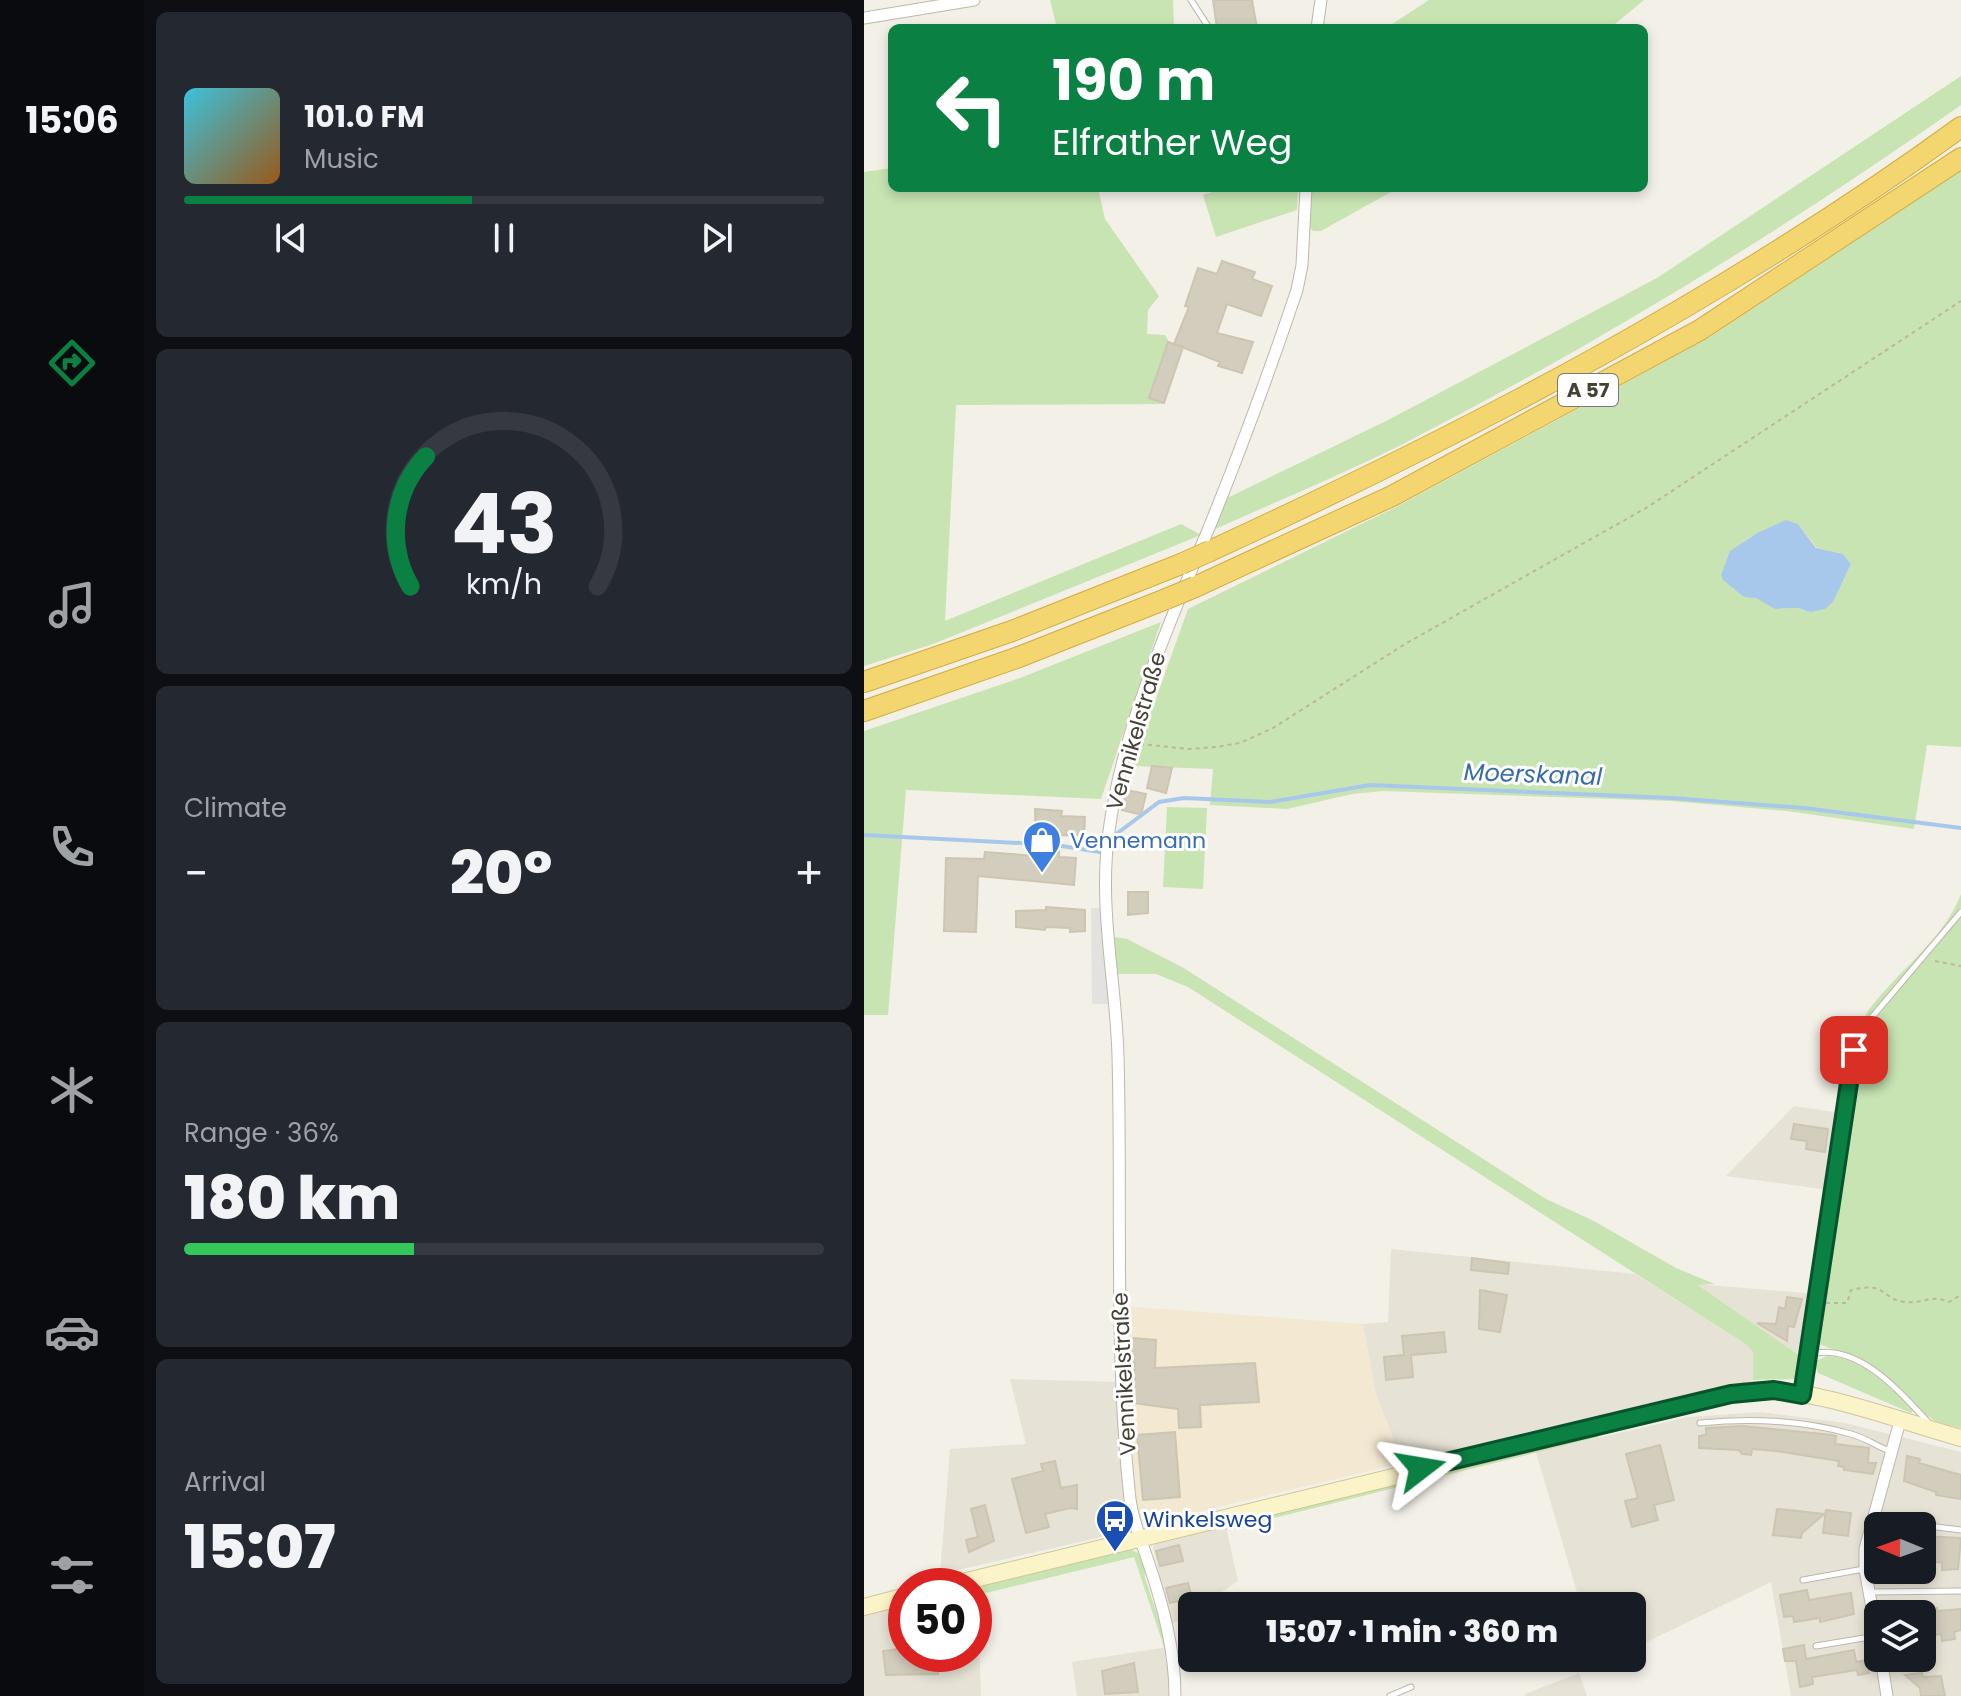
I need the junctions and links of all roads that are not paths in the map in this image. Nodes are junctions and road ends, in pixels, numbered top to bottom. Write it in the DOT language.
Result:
graph roads {
  1 [pos="974,0"];
  2 [pos="1191,0"];
  3 [pos="1321,0"];
  4 [pos="864,18"];
  5 [pos="1206,24"];
  6 [pos="1318,24"];
  7 [pos="1961,127"];
  8 [pos="1961,158"];
  9 [pos="1306,192"];
  10 [pos="864,682"];
  11 [pos="864,711"];
  12 [pos="1961,912"];
  13 [pos="1810,1354"];
  14 [pos="1802,1395"];
  15 [pos="1900,1421"];
  16 [pos="1700,1423"];
  17 [pos="1937,1432"];
  18 [pos="1961,1438"];
  19 [pos="1891,1451"];
  20 [pos="1873,1512"];
  21 [pos="1936,1527"];
  22 [pos="1961,1530"];
  23 [pos="1138,1537"];
  24 [pos="1864,1569"];
  25 [pos="992,1574"];
  26 [pos="1803,1580"];
  27 [pos="1868,1584"];
  28 [pos="1961,1591"];
  29 [pos="1869,1592"];
  30 [pos="1870,1600"];
  31 [pos="888,1601"];
  32 [pos="864,1607"];
  33 [pos="1864,1640"];
  34 [pos="1816,1646"];
  35 [pos="1883,1672"];
  36 [pos="1411,1687"];
  37 [pos="1175,1696"];
  38 [pos="1390,1696"];
  39 [pos="1887,1696"];
  1 -- 4 [label="street"];
  2 -- 5 [label="lane"];
  3 -- 6 [label="street"];
  7 -- 10 [label="highway, A 57, bridge"];
  8 -- 11 [label="highway, A 57, bridge"];
  9 -- 23 [label="street, Vennikelstraße"];
  12 -- 13 [label="lane"];
  13 -- 14 [label="lane"];
  13 -- 17 [label="lane"];
  14 -- 15 [label="main road"];
  14 -- 23 [label="main road"];
  15 -- 17 [label="main road"];
  15 -- 19 [label="street"];
  16 -- 19 [label="lane"];
  17 -- 18 [label="main road"];
  19 -- 20 [label="street"];
  21 -- 22 [label="lane"];
  23 -- 25 [label="main road"];
  23 -- 37 [label="street"];
  24 -- 26 [label="lane"];
  27 -- 29 [label="street"];
  28 -- 29 [label="lane"];
  29 -- 30 [label="street"];
  31 -- 32 [label="main road"];
  33 -- 34 [label="lane"];
  35 -- 39 [label="street"];
  36 -- 38 [label="lane"];
}
